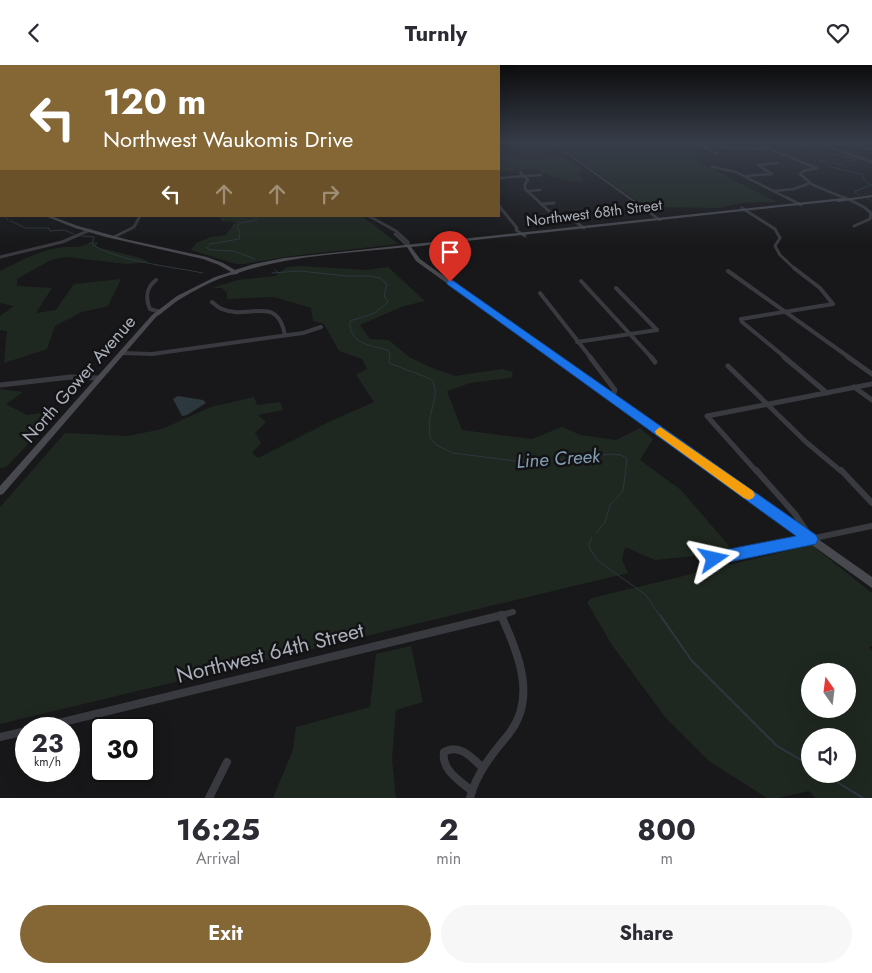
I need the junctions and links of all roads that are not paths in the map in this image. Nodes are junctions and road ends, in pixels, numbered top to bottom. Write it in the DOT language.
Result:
graph roads {
  1 [pos="526,177"];
  2 [pos="600,177"];
  3 [pos="747,177"];
  4 [pos="802,177"];
  5 [pos="811,183"];
  6 [pos="540,190"];
  7 [pos="528,191"];
  8 [pos="775,191"];
  9 [pos="872,196"];
  10 [pos="844,199"];
  11 [pos="554,203"];
  12 [pos="799,204"];
  13 [pos="541,205"];
  14 [pos="500,207"];
  15 [pos="744,209"];
  16 [pos="50,217"];
  17 [pos="140,217"];
  18 [pos="371,217"];
  19 [pos="658,219"];
  20 [pos="854,226"];
  21 [pos="583,227"];
  22 [pos="90,231"];
  23 [pos="523,235"];
  24 [pos="114,237"];
  25 [pos="409,247"];
  26 [pos="172,251"];
  27 [pos="0,257"];
  28 [pos="225,265"];
  29 [pos="256,265"];
  30 [pos="728,271"];
  31 [pos="233,274"];
  32 [pos="156,280"];
  33 [pos="581,281"];
  34 [pos="616,288"];
  35 [pos="540,293"];
  36 [pos="212,302"];
  37 [pos="161,311"];
  38 [pos="788,312"];
  39 [pos="321,327"];
  40 [pos="630,334"];
  41 [pos="285,335"];
  42 [pos="578,342"];
  43 [pos="122,353"];
  44 [pos="655,362"];
  45 [pos="728,366"];
  46 [pos="872,374"];
  47 [pos="98,379"];
  48 [pos="872,384"];
  49 [pos="0,385"];
  50 [pos="854,387"];
  51 [pos="827,393"];
  52 [pos="612,397"];
  53 [pos="872,400"];
  54 [pos="766,405"];
  55 [pos="0,492"];
  56 [pos="872,503"];
  57 [pos="872,526"];
  58 [pos="812,539"];
  59 [pos="714,559"];
  60 [pos="872,583"];
  61 [pos="513,612"];
  62 [pos="501,615"];
  63 [pos="80,718"];
  64 [pos="15,734"];
  65 [pos="0,737"];
  66 [pos="227,762"];
  67 [pos="483,768"];
  68 [pos="471,794"];
  69 [pos="208,798"];
  1 -- 7 [label="street"];
  2 -- 19 [label="street"];
  3 -- 8 [label="street"];
  4 -- 5 [label="street"];
  5 -- 8 [label="street"];
  5 -- 10 [label="street"];
  6 -- 7 [label="street"];
  7 -- 13 [label="street"];
  8 -- 12 [label="street"];
  9 -- 10 [label="main road, Northwest 68th Street"];
  10 -- 12 [label="main road, Northwest 68th Street"];
  10 -- 20 [label="street"];
  11 -- 13 [label="street"];
  12 -- 15 [label="main road, Northwest 68th Street"];
  13 -- 21 [label="street"];
  14 -- 23 [label="street"];
  15 -- 19 [label="main road, Northwest 68th Street"];
  15 -- 38 [label="street"];
  16 -- 22 [label="main road"];
  17 -- 24 [label="street"];
  18 -- 25 [label="street"];
  19 -- 21 [label="main road, Northwest 68th Street"];
  21 -- 23 [label="main road, Northwest 68th Street"];
  22 -- 24 [label="main road"];
  22 -- 27 [label="street"];
  23 -- 25 [label="main road, Northwest 68th Street"];
  24 -- 26 [label="main road"];
  25 -- 29 [label="main road, North Gower Avenue"];
  25 -- 31 [label="main road"];
  25 -- 52 [label="main road"];
  26 -- 28 [label="main road"];
  26 -- 31 [label="main road"];
  28 -- 29 [label="main road"];
  28 -- 31 [label="main road"];
  29 -- 31 [label="main road, North Gower Avenue"];
  30 -- 38 [label="street"];
  31 -- 37 [label="main road, North Gower Avenue"];
  32 -- 37 [label="street"];
  33 -- 40 [label="street"];
  34 -- 40 [label="street"];
  35 -- 42 [label="street"];
  36 -- 41 [label="street"];
  37 -- 43 [label="main road, North Gower Avenue"];
  38 -- 46 [label="street"];
  38 -- 51 [label="street"];
  39 -- 41 [label="street"];
  40 -- 42 [label="street"];
  40 -- 44 [label="street"];
  41 -- 43 [label="street"];
  42 -- 52 [label="street"];
  43 -- 47 [label="main road, North Gower Avenue"];
  45 -- 54 [label="street"];
  47 -- 49 [label="street"];
  47 -- 55 [label="main road, North Gower Avenue"];
  48 -- 50 [label="street"];
  50 -- 51 [label="street"];
  50 -- 53 [label="street"];
  51 -- 54 [label="street"];
  52 -- 58 [label="main road"];
  54 -- 56 [label="street"];
  54 -- 58 [label="street"];
  57 -- 58 [label="street"];
  58 -- 59 [label="street"];
  58 -- 60 [label="main road"];
  61 -- 62 [label="street, Northwest 64th Street"];
  62 -- 63 [label="street, Northwest 64th Street"];
  62 -- 67 [label="street"];
  64 -- 65 [label="street"];
  66 -- 69 [label="street"];
  67 -- 68 [label="street"];
  67 -- 68 [label="street"];
}
